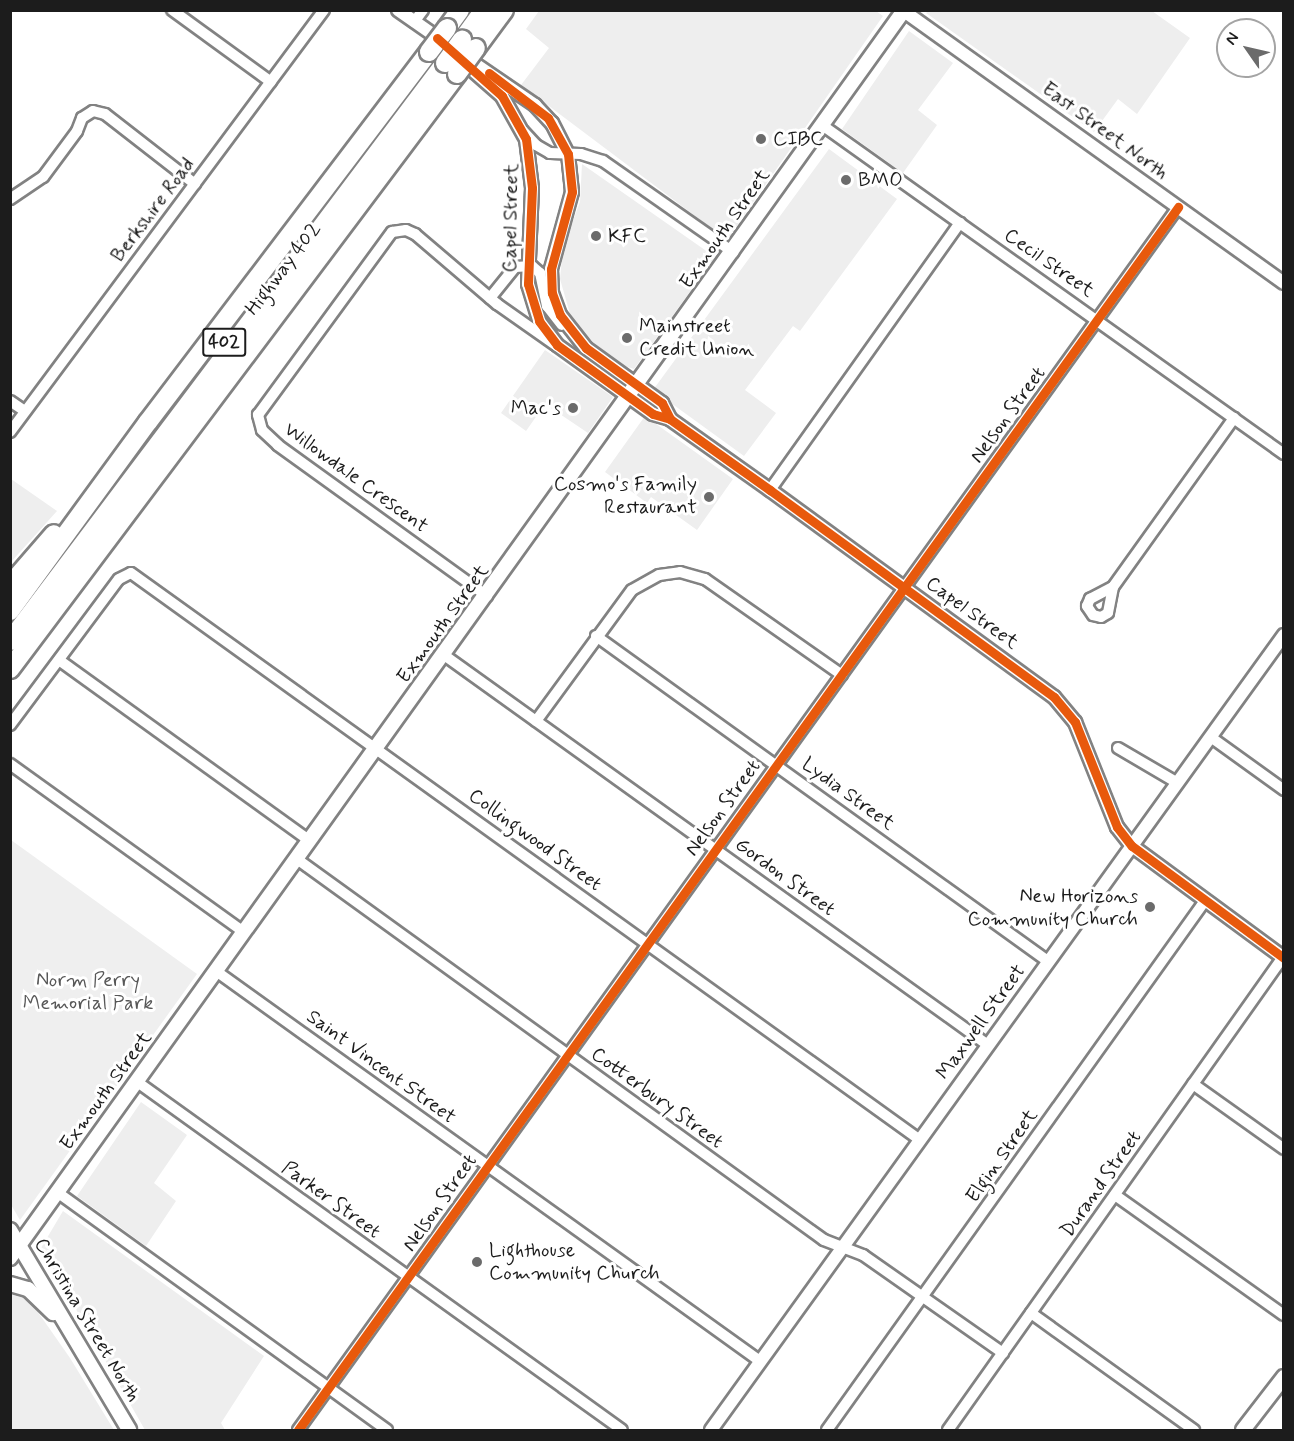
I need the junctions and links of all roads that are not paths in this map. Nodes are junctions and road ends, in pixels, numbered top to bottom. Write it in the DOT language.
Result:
graph roads {
  1 [pos="172,10"];
  2 [pos="324,10"];
  3 [pos="398,10"];
  4 [pos="423,10"];
  5 [pos="460,10"];
  6 [pos="472,10"];
  7 [pos="484,10"];
  8 [pos="504,10"];
  9 [pos="904,11"];
  10 [pos="414,22"];
  11 [pos="449,48"];
  12 [pos="271,82"];
  13 [pos="822,125"];
  14 [pos="521,128"];
  15 [pos="557,131"];
  16 [pos="568,154"];
  17 [pos="603,161"];
  18 [pos="195,184"];
  19 [pos="10,199"];
  20 [pos="1178,207"];
  21 [pos="960,223"];
  22 [pos="399,230"];
  23 [pos="733,252"];
  24 [pos="526,264"];
  25 [pos="1284,283"];
  26 [pos="490,297"];
  27 [pos="1098,321"];
  28 [pos="574,335"];
  29 [pos="557,345"];
  30 [pos="638,386"];
  31 [pos="630,398"];
  32 [pos="10,400"];
  33 [pos="211,403"];
  34 [pos="25,411"];
  35 [pos="1234,418"];
  36 [pos="670,419"];
  37 [pos="148,423"];
  38 [pos="10,432"];
  39 [pos="1284,453"];
  40 [pos="770,490"];
  41 [pos="10,585"];
  42 [pos="906,587"];
  43 [pos="1113,587"];
  44 [pos="487,596"];
  45 [pos="10,611"];
  46 [pos="10,626"];
  47 [pos="1284,635"];
  48 [pos="596,636"];
  49 [pos="10,641"];
  50 [pos="444,655"];
  51 [pos="59,660"];
  52 [pos="10,669"];
  53 [pos="842,675"];
  54 [pos="10,685"];
  55 [pos="536,721"];
  56 [pos="10,725"];
  57 [pos="1212,738"];
  58 [pos="377,748"];
  59 [pos="1118,748"];
  60 [pos="10,764"];
  61 [pos="777,765"];
  62 [pos="1178,783"];
  63 [pos="1284,789"];
  64 [pos="310,841"];
  65 [pos="1132,846"];
  66 [pos="716,849"];
  67 [pos="297,860"];
  68 [pos="1204,902"];
  69 [pos="244,932"];
  70 [pos="647,943"];
  71 [pos="1283,958"];
  72 [pos="1049,962"];
  73 [pos="216,971"];
  74 [pos="988,1045"];
  75 [pos="568,1055"];
  76 [pos="136,1082"];
  77 [pos="1193,1084"];
  78 [pos="920,1140"];
  79 [pos="1284,1149"];
  80 [pos="488,1166"];
  81 [pos="57,1192"];
  82 [pos="1115,1195"];
  83 [pos="10,1230"];
  84 [pos="19,1245"];
  85 [pos="843,1246"];
  86 [pos="10,1258"];
  87 [pos="409,1278"];
  88 [pos="10,1284"];
  89 [pos="924,1297"];
  90 [pos="1031,1313"];
  91 [pos="1284,1315"];
  92 [pos="67,1328"];
  93 [pos="1003,1353"];
  94 [pos="760,1361"];
  95 [pos="1281,1386"];
  96 [pos="329,1388"];
  97 [pos="129,1431"];
  98 [pos="298,1431"];
  99 [pos="387,1431"];
  100 [pos="622,1431"];
  101 [pos="711,1431"];
  102 [pos="827,1431"];
  103 [pos="948,1431"];
  104 [pos="1194,1431"];
  105 [pos="1244,1431"];
  1 -- 12 [label="street"];
  2 -- 12 [label="street, Berkshire Road"];
  3 -- 10 [label="street"];
  4 -- 10 [label="street"];
  5 -- 11 [label="highway"];
  6 -- 11 [label="highway, Highway 402 / 402"];
  7 -- 11 [label="highway"];
  8 -- 11 [label="highway, Highway 402 / 402"];
  9 -- 13 [label="main road, Exmouth Street"];
  9 -- 20 [label="street, East Street North"];
  10 -- 11 [label="street"];
  11 -- 14 [label="street, Capel Street"];
  11 -- 15 [label="street, Capel Street"];
  11 -- 33 [label="highway, Highway 402 / 402"];
  11 -- 37 [label="highway"];
  11 -- 46 [label="highway, Highway 402 / 402"];
  11 -- 49 [label="highway"];
  12 -- 18 [label="street, Berkshire Road"];
  13 -- 21 [label="street, Cecil Street"];
  13 -- 23 [label="main road, Exmouth Street"];
  14 -- 16 [label="street"];
  14 -- 24 [label="street, Capel Street"];
  15 -- 16 [label="street, Capel Street"];
  15 -- 17 [label="street"];
  16 -- 17 [label="street"];
  16 -- 28 [label="street, Capel Street"];
  17 -- 23 [label="street"];
  18 -- 19 [label="street"];
  18 -- 34 [label="street, Berkshire Road"];
  20 -- 25 [label="street, East Street North"];
  20 -- 27 [label="street, Nelson Street"];
  21 -- 27 [label="street, Cecil Street"];
  21 -- 40 [label="street"];
  22 -- 26 [label="street, Capel Street"];
  22 -- 44 [label="street, Willowdale Crescent"];
  23 -- 30 [label="main road, Exmouth Street"];
  24 -- 26 [label="street, Capel Street"];
  24 -- 28 [label="street, Capel Street"];
  24 -- 29 [label="street, Capel Street"];
  26 -- 29 [label="street, Capel Street"];
  27 -- 35 [label="street, Cecil Street"];
  27 -- 42 [label="street, Nelson Street"];
  28 -- 30 [label="street, Capel Street"];
  29 -- 31 [label="street, Capel Street"];
  30 -- 31 [label="main road, Exmouth Street"];
  30 -- 36 [label="street, Capel Street"];
  31 -- 36 [label="street, Capel Street"];
  31 -- 44 [label="main road, Exmouth Street"];
  32 -- 34 [label="street"];
  33 -- 52 [label="highway, Highway 402 / 402"];
  33 -- 54 [label="highway"];
  34 -- 38 [label="street, Berkshire Road"];
  35 -- 39 [label="street, Cecil Street"];
  35 -- 43 [label="street"];
  36 -- 40 [label="street, Capel Street"];
  37 -- 41 [label="highway"];
  37 -- 45 [label="highway"];
  40 -- 42 [label="street, Capel Street"];
  42 -- 53 [label="street, Nelson Street"];
  42 -- 65 [label="street, Capel Street"];
  44 -- 50 [label="main road, Exmouth Street"];
  47 -- 57 [label="street, Maxwell Street"];
  48 -- 53 [label="street"];
  48 -- 55 [label="street"];
  48 -- 61 [label="street, Lydia Street"];
  50 -- 55 [label="street, Gordon Street"];
  50 -- 58 [label="main road, Exmouth Street"];
  51 -- 56 [label="street"];
  51 -- 58 [label="street, Collingwood Street"];
  51 -- 64 [label="street"];
  53 -- 61 [label="street, Nelson Street"];
  55 -- 66 [label="street, Gordon Street"];
  57 -- 62 [label="street, Maxwell Street"];
  57 -- 63 [label="street"];
  58 -- 64 [label="main road, Exmouth Street"];
  58 -- 70 [label="street, Collingwood Street"];
  59 -- 62 [label="street"];
  60 -- 69 [label="street"];
  61 -- 66 [label="street, Nelson Street"];
  61 -- 72 [label="street, Lydia Street"];
  62 -- 65 [label="street, Maxwell Street"];
  64 -- 67 [label="main road, Exmouth Street"];
  65 -- 68 [label="street, Capel Street"];
  65 -- 72 [label="street, Maxwell Street"];
  66 -- 70 [label="street, Nelson Street"];
  66 -- 74 [label="street, Gordon Street"];
  67 -- 69 [label="main road, Exmouth Street"];
  67 -- 75 [label="street, Cotterbury Street"];
  68 -- 71 [label="street, Capel Street"];
  68 -- 89 [label="street, Elgin Street"];
  69 -- 73 [label="main road, Exmouth Street"];
  70 -- 75 [label="street, Nelson Street"];
  70 -- 78 [label="street, Collingwood Street"];
  71 -- 77 [label="street, Durand Street"];
  72 -- 74 [label="street, Maxwell Street"];
  73 -- 76 [label="main road, Exmouth Street"];
  73 -- 80 [label="street, Saint Vincent Street"];
  74 -- 78 [label="street, Maxwell Street"];
  75 -- 80 [label="street, Nelson Street"];
  75 -- 85 [label="street, Cotterbury Street"];
  76 -- 81 [label="main road, Exmouth Street"];
  76 -- 87 [label="street, Parker Street"];
  77 -- 79 [label="street"];
  77 -- 82 [label="street, Durand Street"];
  78 -- 85 [label="street, Maxwell Street"];
  80 -- 87 [label="street, Nelson Street"];
  80 -- 94 [label="street, Saint Vincent Street"];
  81 -- 84 [label="main road, Exmouth Street"];
  81 -- 96 [label="street"];
  82 -- 90 [label="street, Durand Street"];
  82 -- 91 [label="street"];
  83 -- 84 [label="main road, Christina Street North"];
  84 -- 86 [label="main road, Exmouth Street"];
  84 -- 92 [label="main road, Christina Street North"];
  85 -- 89 [label="street, Cotterbury Street"];
  85 -- 94 [label="street, Maxwell Street"];
  87 -- 96 [label="street, Nelson Street"];
  87 -- 100 [label="street, Parker Street"];
  88 -- 92 [label="main road"];
  89 -- 93 [label="street, Cotterbury Street"];
  89 -- 102 [label="street, Elgin Street"];
  90 -- 93 [label="street, Durand Street"];
  90 -- 104 [label="street"];
  92 -- 97 [label="main road, Christina Street North"];
  93 -- 103 [label="street, Durand Street"];
  94 -- 101 [label="street, Maxwell Street"];
  95 -- 105 [label="main road"];
  96 -- 98 [label="street, Nelson Street"];
  96 -- 99 [label="street"];
}
